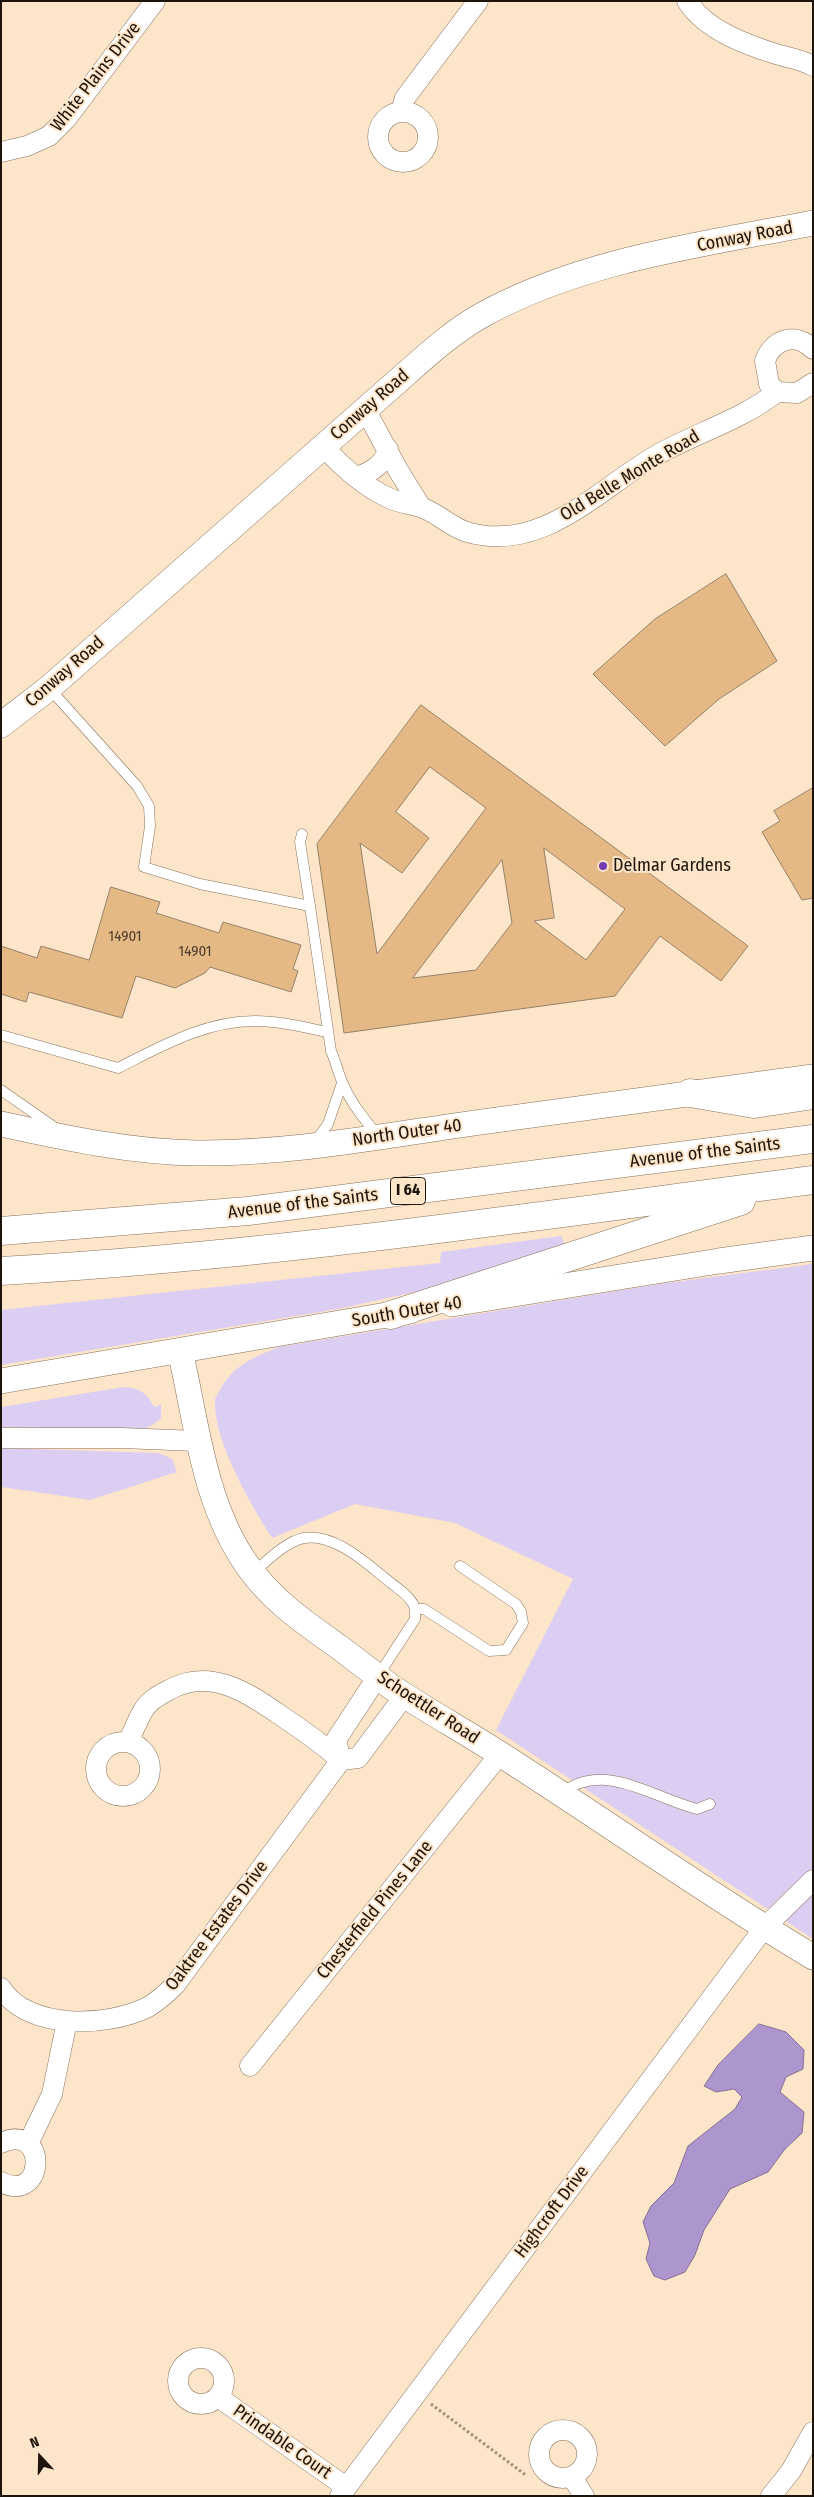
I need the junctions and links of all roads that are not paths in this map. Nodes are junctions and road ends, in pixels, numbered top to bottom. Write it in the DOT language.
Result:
graph roads {
  1 [pos="155,1"];
  2 [pos="478,1"];
  3 [pos="687,1"];
  4 [pos="813,66"];
  5 [pos="401,112"];
  6 [pos="1,152"];
  7 [pos="813,223"];
  8 [pos="813,348"];
  9 [pos="813,382"];
  10 [pos="777,392"];
  11 [pos="365,409"];
  12 [pos="323,446"];
  13 [pos="388,449"];
  14 [pos="356,477"];
  15 [pos="421,507"];
  16 [pos="48,688"];
  17 [pos="1,725"];
  18 [pos="302,834"];
  19 [pos="310,906"];
  20 [pos="327,1032"];
  21 [pos="1,1035"];
  22 [pos="813,1077"];
  23 [pos="342,1082"];
  24 [pos="1,1090"];
  25 [pos="690,1093"];
  26 [pos="813,1095"];
  27 [pos="1,1124"];
  28 [pos="378,1137"];
  29 [pos="68,1139"];
  30 [pos="813,1139"];
  31 [pos="312,1145"];
  32 [pos="804,1182"];
  33 [pos="1,1231"];
  34 [pos="813,1248"];
  35 [pos="1,1271"];
  36 [pos="391,1315"];
  37 [pos="180,1351"];
  38 [pos="1,1381"];
  39 [pos="1,1438"];
  40 [pos="197,1441"];
  41 [pos="460,1566"];
  42 [pos="254,1572"];
  43 [pos="416,1609"];
  44 [pos="378,1676"];
  45 [pos="405,1695"];
  46 [pos="128,1742"];
  47 [pos="500,1754"];
  48 [pos="341,1760"];
  49 [pos="561,1794"];
  50 [pos="710,1804"];
  51 [pos="813,1880"];
  52 [pos="764,1928"];
  53 [pos="813,1957"];
  54 [pos="1,1988"];
  55 [pos="67,2021"];
  56 [pos="250,2066"];
  57 [pos="1,2143"];
  58 [pos="28,2144"];
  59 [pos="1,2182"];
  60 [pos="218,2397"];
  61 [pos="813,2432"];
  62 [pos="572,2477"];
  63 [pos="343,2492"];
  64 [pos="584,2496"];
  65 [pos="771,2496"];
  1 -- 6 [label="street, White Plains Drive"];
  2 -- 5 [label="street"];
  3 -- 4 [label="street"];
  7 -- 11 [label="street, Conway Road"];
  8 -- 10 [label="street"];
  9 -- 10 [label="street"];
  10 -- 15 [label="street, Old Belle Monte Road"];
  11 -- 12 [label="street, Conway Road"];
  11 -- 13 [label="street, Old Belle Monte Road"];
  12 -- 14 [label="street, Old Belle Monte Road"];
  12 -- 16 [label="street, Conway Road"];
  13 -- 14 [label="street"];
  13 -- 15 [label="street, Old Belle Monte Road"];
  14 -- 15 [label="street, Old Belle Monte Road"];
  16 -- 17 [label="street, Conway Road"];
  16 -- 19 [label="lane"];
  18 -- 19 [label="lane"];
  19 -- 20 [label="lane"];
  20 -- 21 [label="lane"];
  20 -- 23 [label="lane"];
  22 -- 25 [label="street, North Outer 40"];
  23 -- 28 [label="lane"];
  23 -- 31 [label="lane"];
  24 -- 29 [label="lane"];
  25 -- 26 [label="highway"];
  25 -- 28 [label="street, North Outer 40"];
  27 -- 29 [label="street, North Outer 40"];
  28 -- 31 [label="street, North Outer 40"];
  29 -- 31 [label="street, North Outer 40"];
  30 -- 33 [label="highway, Avenue of the Saints / I 64"];
  32 -- 35 [label="highway, I 64"];
  32 -- 36 [label="highway"];
  34 -- 36 [label="street, South Outer 40"];
  36 -- 37 [label="street, South Outer 40"];
  37 -- 38 [label="street, South Outer 40"];
  37 -- 40 [label="street, Schoettler Road"];
  39 -- 40 [label="street"];
  40 -- 42 [label="street, Schoettler Road"];
  41 -- 43 [label="lane"];
  42 -- 43 [label="lane"];
  42 -- 44 [label="street, Schoettler Road"];
  43 -- 44 [label="lane"];
  44 -- 45 [label="street, Schoettler Road"];
  44 -- 48 [label="street"];
  45 -- 47 [label="street, Schoettler Road"];
  45 -- 48 [label="street"];
  46 -- 48 [label="street"];
  47 -- 49 [label="street, Schoettler Road"];
  47 -- 56 [label="street, Chesterfield Pines Lane"];
  48 -- 55 [label="street, Oaktree Estates Drive"];
  49 -- 50 [label="lane"];
  49 -- 52 [label="street, Schoettler Road"];
  51 -- 52 [label="street, Highcroft Drive"];
  52 -- 53 [label="street, Schoettler Road"];
  52 -- 63 [label="street, Highcroft Drive"];
  54 -- 55 [label="street, Oaktree Estates Drive"];
  55 -- 58 [label="street"];
  57 -- 58 [label="street"];
  58 -- 59 [label="street"];
  60 -- 63 [label="street, Prindable Court"];
  61 -- 65 [label="street"];
  62 -- 64 [label="street"];
}
